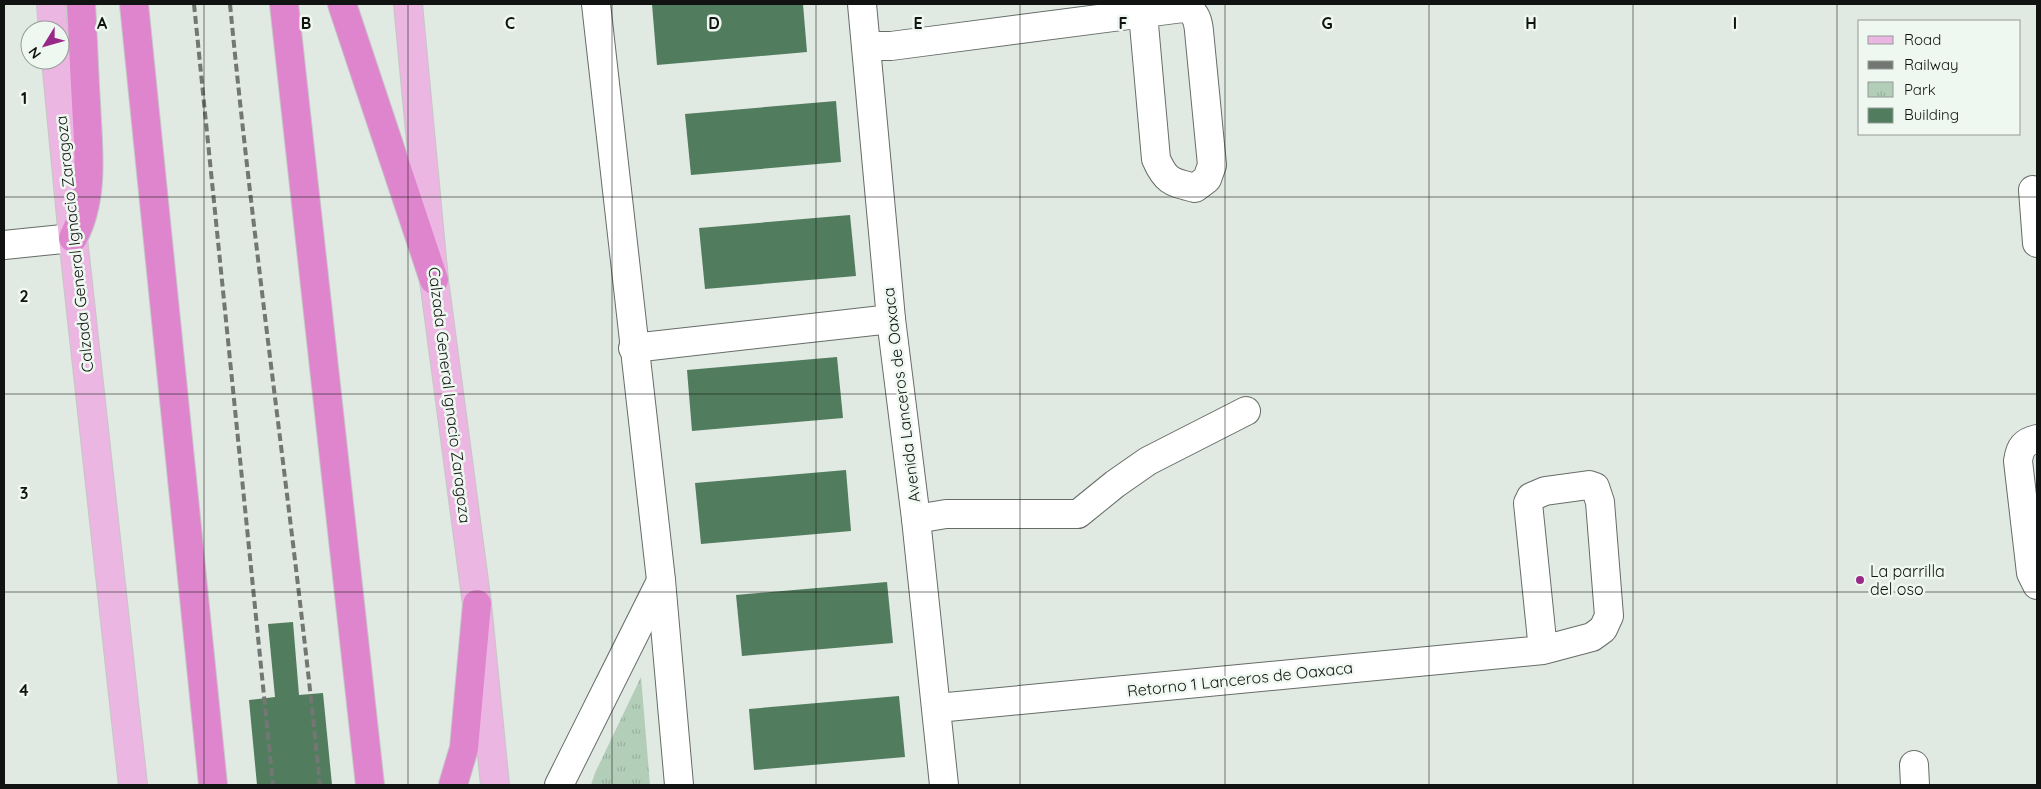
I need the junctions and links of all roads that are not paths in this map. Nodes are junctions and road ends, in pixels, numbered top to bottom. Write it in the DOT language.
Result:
graph roads {
  1 [pos="51,4"];
  2 [pos="81,4"];
  3 [pos="134,4"];
  4 [pos="284,4"];
  5 [pos="342,4"];
  6 [pos="408,4"];
  7 [pos="596,4"];
  8 [pos="862,4"];
  9 [pos="1143,13"];
  10 [pos="52,20"];
  11 [pos="867,46"];
  12 [pos="57,70"];
  13 [pos="2033,190"];
  14 [pos="73,238"];
  15 [pos="2037,243"];
  16 [pos="4,245"];
  17 [pos="434,280"];
  18 [pos="891,319"];
  19 [pos="633,348"];
  20 [pos="1246,411"];
  21 [pos="2037,439"];
  22 [pos="916,519"];
  23 [pos="661,580"];
  24 [pos="2037,585"];
  25 [pos="477,604"];
  26 [pos="1543,650"];
  27 [pos="936,708"];
  28 [pos="133,785"];
  29 [pos="213,785"];
  30 [pos="370,785"];
  31 [pos="453,785"];
  32 [pos="495,785"];
  33 [pos="559,785"];
  34 [pos="679,785"];
  35 [pos="944,785"];
  1 -- 10 [label="main road"];
  2 -- 14 [label="highway"];
  3 -- 29 [label="highway"];
  4 -- 30 [label="highway"];
  5 -- 17 [label="highway"];
  6 -- 17 [label="main road, Calzada General Ignacio Zaragoza"];
  7 -- 19 [label="street"];
  8 -- 11 [label="street, Avenida Lanceros de Oaxaca"];
  9 -- 9 [label="street"];
  9 -- 11 [label="street"];
  11 -- 18 [label="street, Avenida Lanceros de Oaxaca"];
  12 -- 14 [label="main road, Calzada General Ignacio Zaragoza"];
  13 -- 15 [label="street"];
  14 -- 16 [label="street"];
  14 -- 28 [label="main road, Calzada General Ignacio Zaragoza"];
  17 -- 25 [label="main road, Calzada General Ignacio Zaragoza"];
  18 -- 19 [label="street"];
  18 -- 22 [label="street, Avenida Lanceros de Oaxaca"];
  19 -- 23 [label="street"];
  20 -- 22 [label="street"];
  21 -- 24 [label="street"];
  22 -- 27 [label="street, Avenida Lanceros de Oaxaca"];
  23 -- 33 [label="street"];
  23 -- 34 [label="street"];
  25 -- 31 [label="highway"];
  25 -- 32 [label="main road, Calzada General Ignacio Zaragoza"];
  26 -- 26 [label="street, Retorno 1 Lanceros de Oaxaca"];
  26 -- 27 [label="street, Retorno 1 Lanceros de Oaxaca"];
  27 -- 35 [label="street, Avenida Lanceros de Oaxaca"];
}
